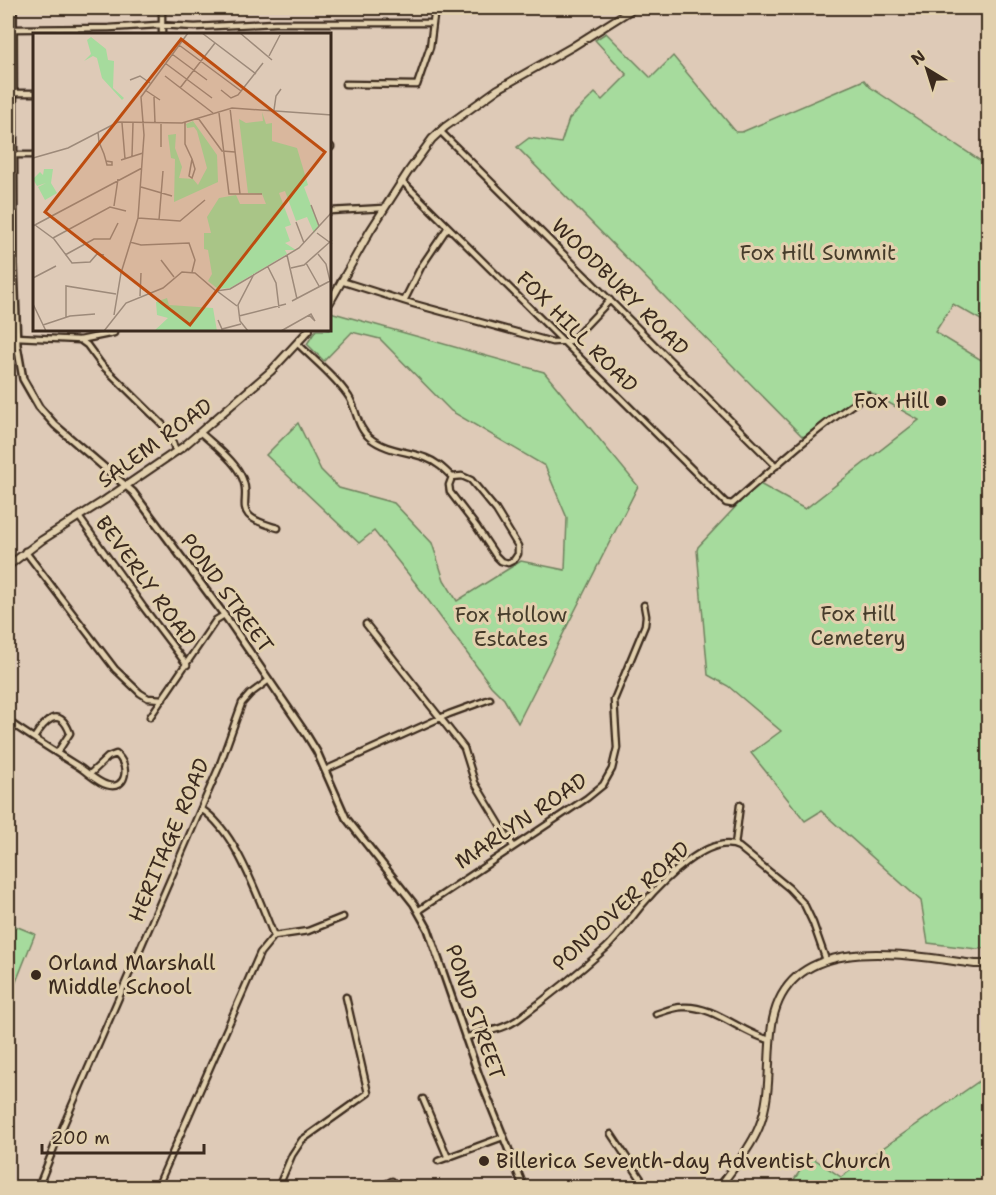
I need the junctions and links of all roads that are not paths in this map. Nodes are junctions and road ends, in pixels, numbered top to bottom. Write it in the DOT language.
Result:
graph roads {
  1 [pos="12,8"];
  2 [pos="162,8"];
  3 [pos="435,8"];
  4 [pos="634,8"];
  5 [pos="432,23"];
  6 [pos="162,25"];
  7 [pos="13,29"];
  8 [pos="162,33"];
  9 [pos="345,84"];
  10 [pos="14,93"];
  11 [pos="33,93"];
  12 [pos="440,131"];
  13 [pos="33,154"];
  14 [pos="15,156"];
  15 [pos="402,181"];
  16 [pos="384,208"];
  17 [pos="332,211"];
  18 [pos="448,227"];
  19 [pos="341,281"];
  20 [pos="15,290"];
  21 [pos="8,291"];
  22 [pos="332,298"];
  23 [pos="610,300"];
  24 [pos="404,301"];
  25 [pos="307,332"];
  26 [pos="114,333"];
  27 [pos="16,337"];
  28 [pos="80,340"];
  29 [pos="563,342"];
  30 [pos="297,344"];
  31 [pos="867,395"];
  32 [pos="201,433"];
  33 [pos="176,453"];
  34 [pos="776,466"];
  35 [pos="452,477"];
  36 [pos="126,487"];
  37 [pos="79,518"];
  38 [pos="278,528"];
  39 [pos="25,551"];
  40 [pos="8,566"];
  41 [pos="644,605"];
  42 [pos="224,615"];
  43 [pos="366,624"];
  44 [pos="187,664"];
  45 [pos="269,680"];
  46 [pos="163,699"];
  47 [pos="490,699"];
  48 [pos="150,717"];
  49 [pos="441,718"];
  50 [pos="8,721"];
  51 [pos="34,738"];
  52 [pos="57,753"];
  53 [pos="325,770"];
  54 [pos="90,774"];
  55 [pos="740,805"];
  56 [pos="201,809"];
  57 [pos="735,845"];
  58 [pos="513,846"];
  59 [pos="419,910"];
  60 [pos="343,917"];
  61 [pos="274,936"];
  62 [pos="826,960"];
  63 [pos="988,963"];
  64 [pos="346,997"];
  65 [pos="656,1014"];
  66 [pos="465,1038"];
  67 [pos="770,1040"];
  68 [pos="423,1100"];
  69 [pos="611,1134"];
  70 [pos="503,1137"];
  71 [pos="448,1158"];
  72 [pos="438,1161"];
  73 [pos="392,1181"];
  74 [pos="38,1188"];
  75 [pos="157,1188"];
  76 [pos="278,1188"];
  77 [pos="378,1188"];
  78 [pos="524,1188"];
  79 [pos="647,1188"];
  80 [pos="719,1188"];
  1 -- 7 [label="street, POND STREET"];
  2 -- 6 [label="street"];
  3 -- 5 [label="street"];
  4 -- 12 [label="main road"];
  5 -- 6 [label="street"];
  5 -- 9 [label="street"];
  6 -- 7 [label="street"];
  6 -- 8 [label="street"];
  7 -- 10 [label="street, POND STREET"];
  10 -- 11 [label="street"];
  10 -- 14 [label="street, POND STREET"];
  12 -- 15 [label="main road"];
  12 -- 23 [label="street, WOODBURY ROAD"];
  13 -- 14 [label="street"];
  14 -- 20 [label="street, POND STREET"];
  15 -- 16 [label="main road"];
  15 -- 18 [label="street, FOX HILL ROAD"];
  16 -- 17 [label="street"];
  16 -- 19 [label="main road"];
  18 -- 24 [label="street"];
  18 -- 29 [label="street, FOX HILL ROAD"];
  19 -- 22 [label="main road"];
  19 -- 24 [label="street"];
  20 -- 21 [label="street"];
  20 -- 27 [label="street, POND STREET"];
  23 -- 29 [label="street"];
  23 -- 34 [label="street, WOODBURY ROAD"];
  24 -- 29 [label="street"];
  25 -- 30 [label="main road, SALEM ROAD"];
  26 -- 28 [label="street"];
  27 -- 28 [label="street"];
  27 -- 36 [label="street, POND STREET"];
  28 -- 33 [label="street"];
  29 -- 34 [label="street, FOX HILL ROAD"];
  30 -- 32 [label="main road, SALEM ROAD"];
  30 -- 35 [label="street"];
  31 -- 34 [label="street"];
  32 -- 33 [label="main road, SALEM ROAD"];
  32 -- 38 [label="street"];
  33 -- 36 [label="main road, SALEM ROAD"];
  35 -- 35 [label="street"];
  36 -- 37 [label="main road, SALEM ROAD"];
  36 -- 42 [label="street, POND STREET"];
  37 -- 39 [label="main road, SALEM ROAD"];
  37 -- 44 [label="street, BEVERLY ROAD"];
  39 -- 40 [label="main road, SALEM ROAD"];
  39 -- 46 [label="street"];
  41 -- 58 [label="street, MARLYN ROAD"];
  42 -- 44 [label="street"];
  42 -- 45 [label="street, POND STREET"];
  43 -- 49 [label="street"];
  44 -- 46 [label="street"];
  45 -- 53 [label="street, POND STREET"];
  45 -- 56 [label="street, HERITAGE ROAD"];
  46 -- 48 [label="street"];
  47 -- 49 [label="street"];
  49 -- 53 [label="street"];
  49 -- 58 [label="street"];
  50 -- 51 [label="street"];
  51 -- 52 [label="street"];
  51 -- 52 [label="street"];
  52 -- 54 [label="street"];
  53 -- 59 [label="street, POND STREET"];
  54 -- 54 [label="street"];
  55 -- 57 [label="street"];
  56 -- 61 [label="street"];
  56 -- 74 [label="street, HERITAGE ROAD"];
  57 -- 62 [label="street"];
  57 -- 66 [label="street, PONDOVER ROAD"];
  58 -- 59 [label="street, MARLYN ROAD"];
  59 -- 66 [label="street, POND STREET"];
  60 -- 61 [label="street"];
  61 -- 75 [label="street"];
  62 -- 63 [label="main road"];
  62 -- 67 [label="main road"];
  64 -- 76 [label="street"];
  65 -- 67 [label="street"];
  66 -- 70 [label="street, POND STREET"];
  67 -- 80 [label="main road"];
  68 -- 71 [label="street"];
  69 -- 79 [label="street"];
  70 -- 71 [label="street"];
  70 -- 78 [label="street, POND STREET"];
  71 -- 72 [label="street"];
  73 -- 77 [label="street"];
}
